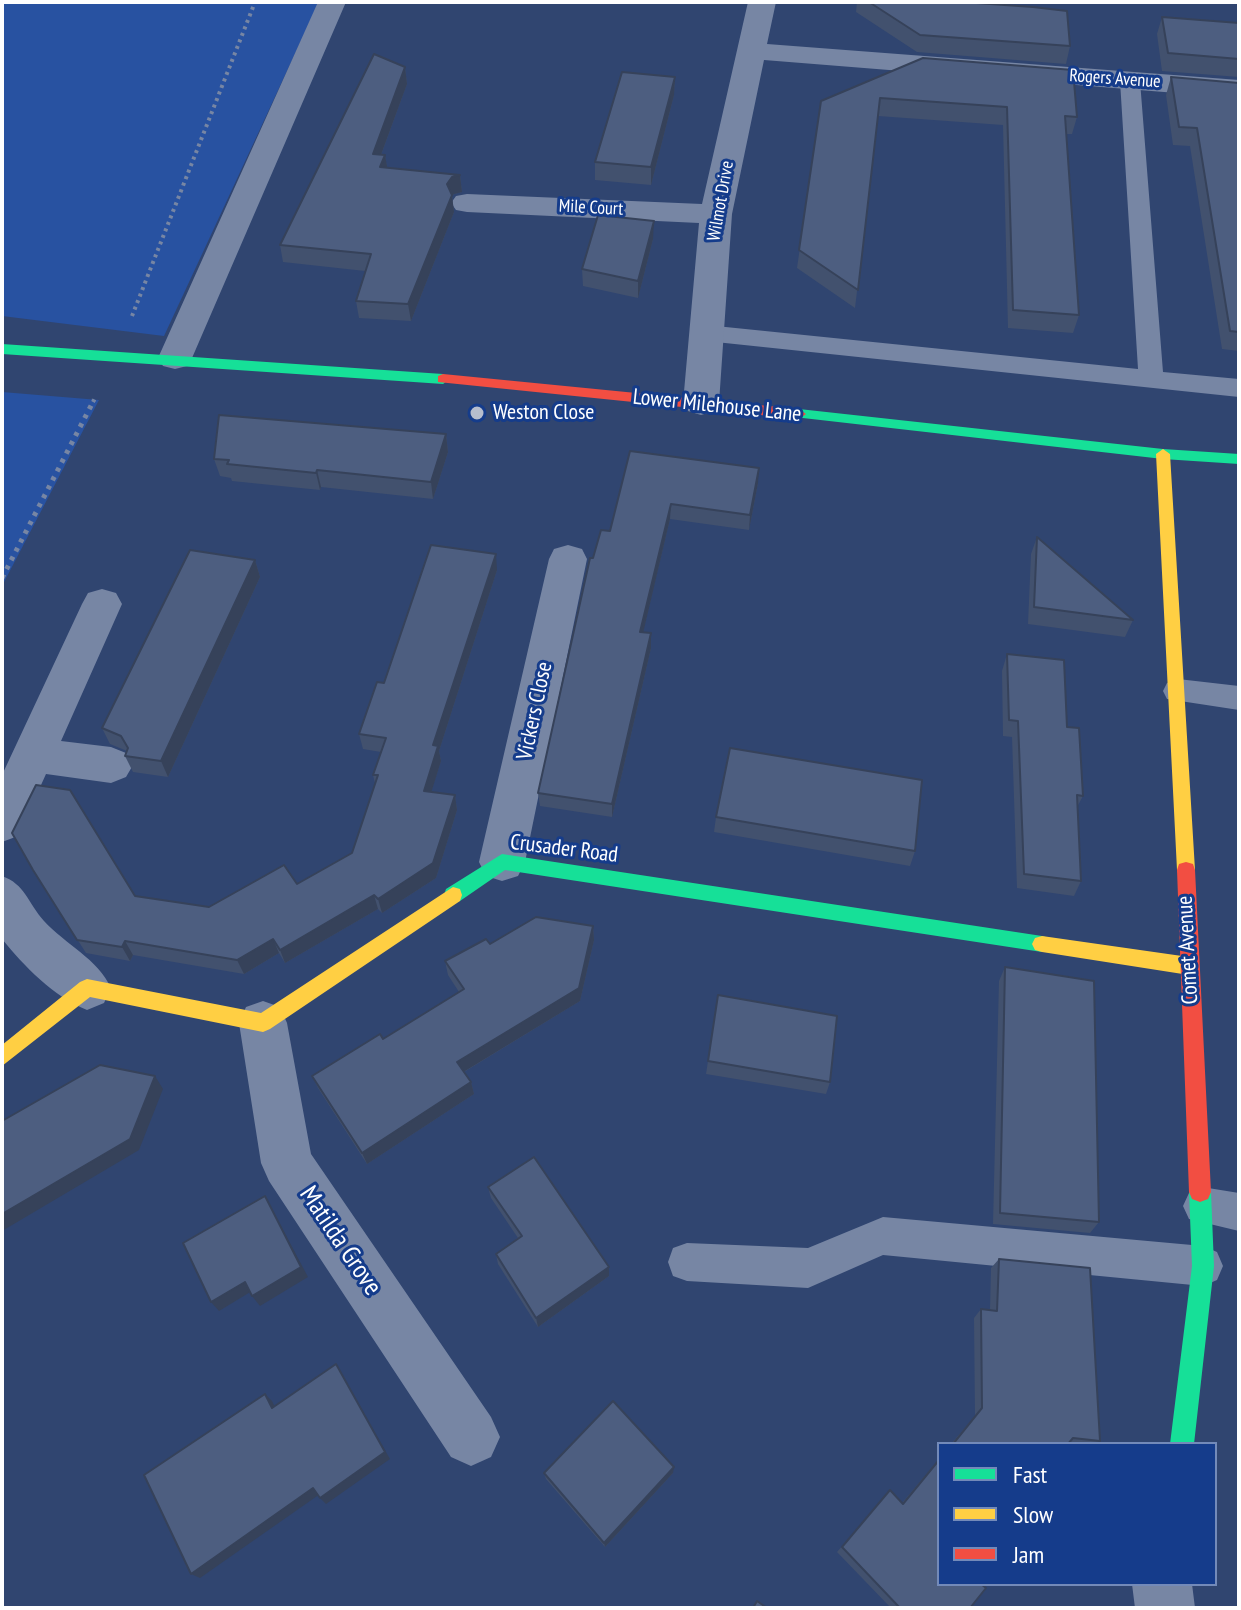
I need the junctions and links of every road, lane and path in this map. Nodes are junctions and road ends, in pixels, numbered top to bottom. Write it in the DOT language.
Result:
graph roads {
  1 [pos="255,2"];
  2 [pos="332,2"];
  3 [pos="762,2"];
  4 [pos="751,51"];
  5 [pos="1130,81"];
  6 [pos="1239,89"];
  7 [pos="467,203"];
  8 [pos="716,214"];
  9 [pos="706,333"];
  10 [pos="2,349"];
  11 [pos="117,354"];
  12 [pos="175,358"];
  13 [pos="1151,379"];
  14 [pos="1239,388"];
  15 [pos="701,403"];
  16 [pos="1163,454"];
  17 [pos="1239,459"];
  18 [pos="568,559"];
  19 [pos="2,578"];
  20 [pos="102,604"];
  21 [pos="1178,691"];
  22 [pos="1239,698"];
  23 [pos="34,755"];
  24 [pos="111,765"];
  25 [pos="2,823"];
  26 [pos="502,862"];
  27 [pos="2,896"];
  28 [pos="1189,966"];
  29 [pos="87,988"];
  30 [pos="263,1023"];
  31 [pos="2,1057"];
  32 [pos="1202,1206"];
  33 [pos="1239,1212"];
  34 [pos="687,1262"];
  35 [pos="1203,1266"];
  36 [pos="471,1437"];
  37 [pos="1182,1442"];
  38 [pos="1162,1586"];
  39 [pos="1165,1608"];
  1 -- 11 [label="path"];
  2 -- 12 [label="street"];
  3 -- 4 [label="street, Wilmot Drive"];
  4 -- 5 [label="street, Rogers Avenue"];
  4 -- 8 [label="street, Wilmot Drive"];
  5 -- 6 [label="street, Rogers Avenue"];
  5 -- 13 [label="lane"];
  7 -- 8 [label="street, Mile Court"];
  8 -- 9 [label="street, Wilmot Drive"];
  9 -- 13 [label="lane"];
  9 -- 15 [label="street, Wilmot Drive"];
  10 -- 11 [label="street, Lower Milehouse Lane"];
  11 -- 12 [label="street, Lower Milehouse Lane"];
  11 -- 19 [label="path"];
  12 -- 15 [label="street, Lower Milehouse Lane"];
  13 -- 14 [label="lane"];
  15 -- 16 [label="street, Lower Milehouse Lane"];
  16 -- 17 [label="street, Lower Milehouse Lane"];
  16 -- 21 [label="street, Comet Avenue"];
  18 -- 26 [label="street, Vickers Close"];
  20 -- 23 [label="street"];
  21 -- 22 [label="lane"];
  21 -- 28 [label="street, Comet Avenue"];
  23 -- 24 [label="street"];
  23 -- 25 [label="street"];
  26 -- 28 [label="street, Crusader Road"];
  26 -- 30 [label="street, Crusader Road"];
  27 -- 29 [label="street"];
  28 -- 32 [label="street, Comet Avenue"];
  29 -- 30 [label="street"];
  29 -- 31 [label="street"];
  30 -- 36 [label="street, Matilda Grove"];
  32 -- 33 [label="lane"];
  32 -- 35 [label="street, Comet Avenue"];
  34 -- 35 [label="lane"];
  35 -- 37 [label="street, Comet Avenue"];
  38 -- 39 [label="street"];
}
